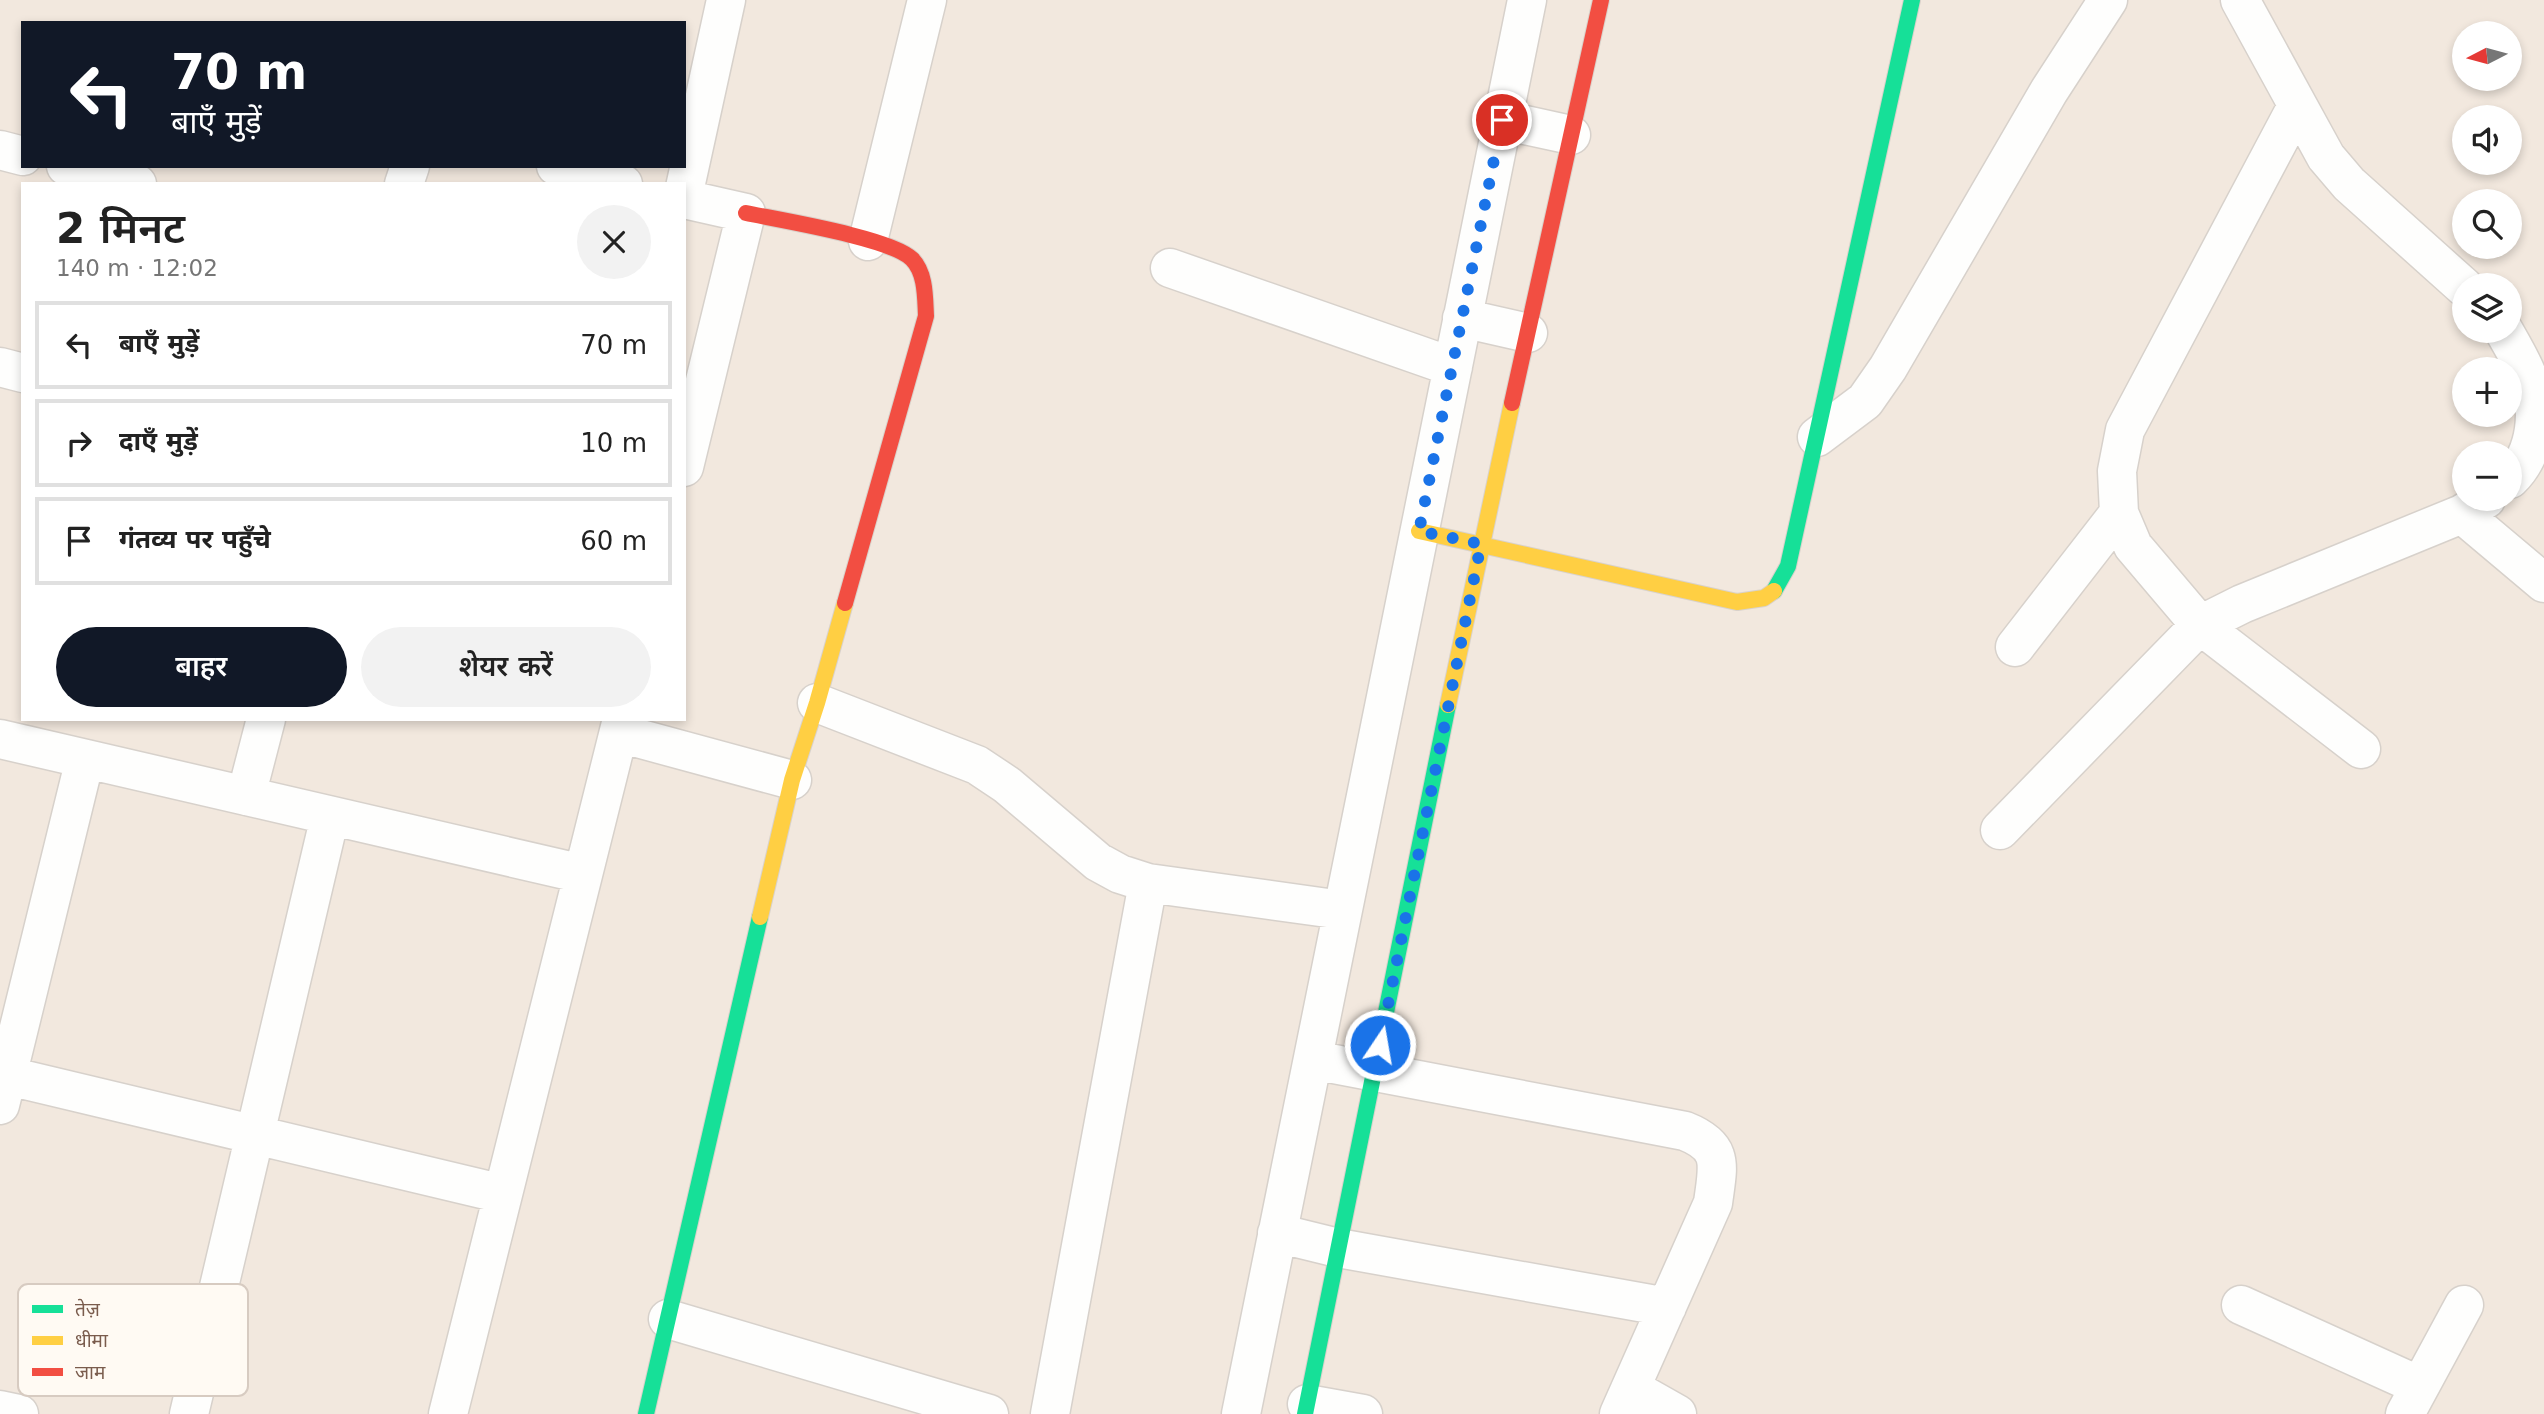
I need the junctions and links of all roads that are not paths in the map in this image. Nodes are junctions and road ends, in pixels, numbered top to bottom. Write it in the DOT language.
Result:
graph roads {
  1 [pos="726,0"];
  2 [pos="927,0"];
  3 [pos="1527,0"];
  4 [pos="1601,0"];
  5 [pos="1912,0"];
  6 [pos="2108,0"];
  7 [pos="2240,0"];
  8 [pos="2297,106"];
  9 [pos="1502,120"];
  10 [pos="1571,135"];
  11 [pos="0,150"];
  12 [pos="21,155"];
  13 [pos="74,168"];
  14 [pos="563,168"];
  15 [pos="129,182"];
  16 [pos="616,182"];
  17 [pos="686,183"];
  18 [pos="686,199"];
  19 [pos="746,213"];
  20 [pos="868,241"];
  21 [pos="1170,268"];
  22 [pos="2452,276"];
  23 [pos="1462,318"];
  24 [pos="1528,332"];
  25 [pos="2510,343"];
  26 [pos="0,367"];
  27 [pos="1452,367"];
  28 [pos="21,372"];
  29 [pos="693,391"];
  30 [pos="1817,437"];
  31 [pos="2539,444"];
  32 [pos="686,450"];
  33 [pos="2522,465"];
  34 [pos="2462,511"];
  35 [pos="2479,511"];
  36 [pos="2119,513"];
  37 [pos="1419,531"];
  38 [pos="1481,544"];
  39 [pos="2544,583"];
  40 [pos="2200,625"];
  41 [pos="2015,647"];
  42 [pos="817,703"];
  43 [pos="265,721"];
  44 [pos="621,726"];
  45 [pos="0,739"];
  46 [pos="2361,749"];
  47 [pos="85,759"];
  48 [pos="792,780"];
  49 [pos="246,796"];
  50 [pos="330,816"];
  51 [pos="2000,830"];
  52 [pos="583,874"];
  53 [pos="1148,883"];
  54 [pos="1342,910"];
  55 [pos="1312,1060"];
  56 [pos="1374,1072"];
  57 [pos="2,1085"];
  58 [pos="255,1135"];
  59 [pos="503,1194"];
  60 [pos="1277,1233"];
  61 [pos="1338,1248"];
  62 [pos="219,1284"];
  63 [pos="2241,1305"];
  64 [pos="2464,1305"];
  65 [pos="1667,1307"];
  66 [pos="668,1319"];
  67 [pos="192,1396"];
  68 [pos="2413,1400"];
  69 [pos="1625,1401"];
  70 [pos="0,1409"];
  71 [pos="1306,1409"];
  72 [pos="19,1414"];
  73 [pos="188,1414"];
  74 [pos="448,1414"];
  75 [pos="646,1414"];
  76 [pos="989,1414"];
  77 [pos="1050,1414"];
  78 [pos="1241,1414"];
  79 [pos="1363,1414"];
  80 [pos="1678,1414"];
  1 -- 17 [label="street"];
  2 -- 20 [label="street"];
  3 -- 9 [label="street"];
  4 -- 10 [label="street"];
  5 -- 30 [label="street"];
  6 -- 30 [label="street"];
  7 -- 8 [label="street"];
  8 -- 22 [label="street"];
  8 -- 36 [label="street"];
  9 -- 10 [label="street"];
  9 -- 23 [label="street"];
  10 -- 24 [label="street"];
  11 -- 12 [label="street"];
  13 -- 15 [label="street"];
  14 -- 16 [label="street"];
  18 -- 19 [label="street"];
  19 -- 20 [label="street"];
  19 -- 29 [label="street"];
  20 -- 42 [label="street"];
  21 -- 27 [label="street"];
  23 -- 24 [label="street"];
  23 -- 27 [label="street"];
  24 -- 38 [label="street"];
  25 -- 31 [label="street"];
  26 -- 28 [label="street"];
  27 -- 37 [label="street"];
  29 -- 32 [label="street"];
  30 -- 38 [label="street"];
  31 -- 33 [label="street"];
  34 -- 40 [label="street"];
  35 -- 39 [label="street"];
  36 -- 40 [label="street"];
  36 -- 41 [label="street"];
  37 -- 38 [label="street"];
  37 -- 54 [label="street"];
  38 -- 56 [label="street"];
  40 -- 46 [label="street"];
  40 -- 51 [label="street"];
  42 -- 48 [label="street"];
  42 -- 53 [label="street"];
  43 -- 49 [label="street"];
  44 -- 48 [label="street"];
  44 -- 52 [label="street"];
  45 -- 47 [label="street"];
  47 -- 49 [label="street"];
  47 -- 57 [label="street"];
  48 -- 66 [label="street"];
  49 -- 50 [label="street"];
  50 -- 52 [label="street"];
  50 -- 58 [label="street"];
  52 -- 59 [label="street"];
  53 -- 54 [label="street"];
  53 -- 77 [label="street"];
  54 -- 55 [label="street"];
  55 -- 56 [label="street"];
  55 -- 60 [label="street"];
  56 -- 61 [label="street"];
  56 -- 65 [label="street"];
  57 -- 58 [label="street"];
  58 -- 59 [label="street"];
  58 -- 62 [label="street"];
  59 -- 74 [label="street"];
  60 -- 61 [label="street"];
  60 -- 78 [label="street"];
  61 -- 65 [label="street"];
  61 -- 71 [label="street"];
  63 -- 68 [label="street"];
  64 -- 68 [label="street"];
  65 -- 69 [label="street"];
  66 -- 75 [label="street"];
  66 -- 76 [label="street"];
  67 -- 73 [label="street"];
  69 -- 80 [label="street"];
  70 -- 72 [label="street"];
  71 -- 79 [label="street"];
}
